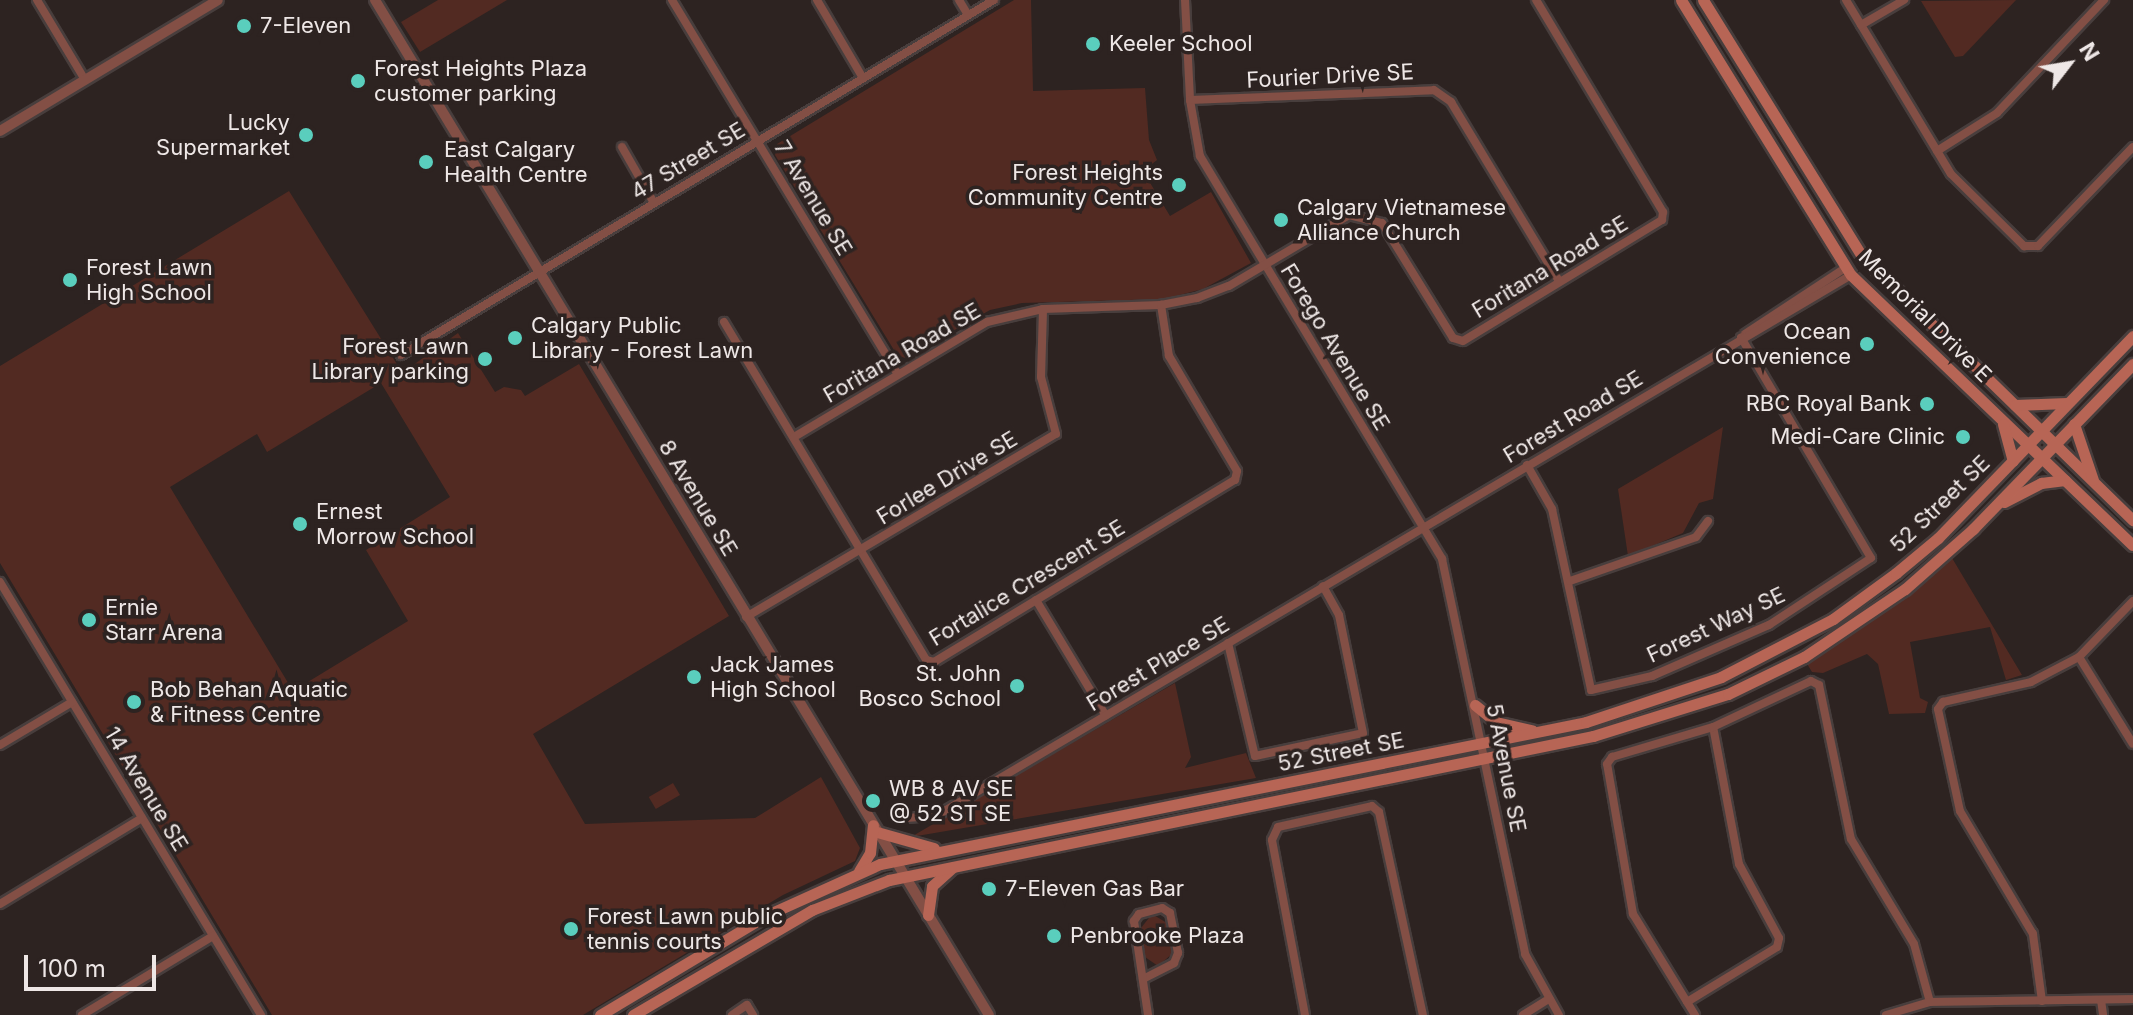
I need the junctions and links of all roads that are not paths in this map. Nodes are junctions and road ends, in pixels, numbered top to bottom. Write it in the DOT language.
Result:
graph roads {
  1 [pos="37,0"];
  2 [pos="218,0"];
  3 [pos="375,0"];
  4 [pos="672,0"];
  5 [pos="817,0"];
  6 [pos="959,0"];
  7 [pos="994,0"];
  8 [pos="1185,0"];
  9 [pos="1536,0"];
  10 [pos="1681,0"];
  11 [pos="1703,0"];
  12 [pos="1846,0"];
  13 [pos="1904,0"];
  14 [pos="2104,0"];
  15 [pos="968,15"];
  16 [pos="1861,25"];
  17 [pos="863,78"];
  18 [pos="85,80"];
  19 [pos="1190,100"];
  20 [pos="0,131"];
  21 [pos="757,141"];
  22 [pos="622,147"];
  23 [pos="2133,147"];
  24 [pos="1937,151"];
  25 [pos="654,203"];
  26 [pos="1264,265"];
  27 [pos="538,271"];
  28 [pos="1848,272"];
  29 [pos="1559,281"];
  30 [pos="1161,305"];
  31 [pos="1043,309"];
  32 [pos="724,322"];
  33 [pos="2133,336"];
  34 [pos="1741,337"];
  35 [pos="401,355"];
  36 [pos="2133,364"];
  37 [pos="898,374"];
  38 [pos="2067,403"];
  39 [pos="2015,405"];
  40 [pos="2000,417"];
  41 [pos="2074,424"];
  42 [pos="2041,433"];
  43 [pos="794,437"];
  44 [pos="2030,445"];
  45 [pos="2053,445"];
  46 [pos="2042,456"];
  47 [pos="2013,461"];
  48 [pos="1527,465"];
  49 [pos="2065,480"];
  50 [pos="2094,484"];
  51 [pos="1996,506"];
  52 [pos="2133,520"];
  53 [pos="1708,521"];
  54 [pos="1423,526"];
  55 [pos="2133,545"];
  56 [pos="861,550"];
  57 [pos="1570,581"];
  58 [pos="1323,586"];
  59 [pos="1,588"];
  60 [pos="1036,600"];
  61 [pos="2133,601"];
  62 [pos="746,617"];
  63 [pos="1228,643"];
  64 [pos="2079,657"];
  65 [pos="72,702"];
  66 [pos="1475,705"];
  67 [pos="1106,716"];
  68 [pos="1713,727"];
  69 [pos="1541,731"];
  70 [pos="1482,743"];
  71 [pos="2133,744"];
  72 [pos="0,745"];
  73 [pos="1485,757"];
  74 [pos="142,818"];
  75 [pos="906,818"];
  76 [pos="875,829"];
  77 [pos="939,849"];
  78 [pos="895,861"];
  79 [pos="960,862"];
  80 [pos="859,871"];
  81 [pos="904,876"];
  82 [pos="0,904"];
  83 [pos="928,915"];
  84 [pos="213,936"];
  85 [pos="1143,979"];
  86 [pos="1549,999"];
  87 [pos="2133,999"];
  88 [pos="2101,1000"];
  89 [pos="2042,1001"];
  90 [pos="1687,1002"];
  91 [pos="1930,1002"];
  92 [pos="82,1015"];
  93 [pos="261,1015"];
  94 [pos="600,1015"];
  95 [pos="633,1015"];
  96 [pos="732,1015"];
  97 [pos="753,1015"];
  98 [pos="989,1015"];
  99 [pos="1148,1015"];
  100 [pos="1305,1015"];
  101 [pos="1423,1015"];
  102 [pos="1523,1015"];
  103 [pos="1559,1015"];
  104 [pos="1695,1015"];
  105 [pos="1886,1015"];
  106 [pos="2103,1015"];
  1 -- 18 [label="street"];
  2 -- 18 [label="street"];
  3 -- 27 [label="street, 8 Avenue SE"];
  4 -- 21 [label="street, 7 Avenue SE"];
  5 -- 17 [label="street"];
  6 -- 15 [label="street"];
  7 -- 15 [label="street, 47 Street SE"];
  8 -- 19 [label="street, Forego Avenue SE"];
  9 -- 29 [label="street, Foritana Road SE"];
  10 -- 28 [label="main road, Memorial Drive E"];
  11 -- 39 [label="main road, Memorial Drive E"];
  12 -- 16 [label="street"];
  13 -- 16 [label="street"];
  14 -- 24 [label="street"];
  15 -- 17 [label="street, 47 Street SE"];
  16 -- 24 [label="street"];
  17 -- 21 [label="street, 47 Street SE"];
  18 -- 20 [label="street"];
  19 -- 26 [label="street, Forego Avenue SE"];
  19 -- 29 [label="street, Fourier Drive SE"];
  21 -- 25 [label="street, 47 Street SE"];
  21 -- 37 [label="street, 7 Avenue SE"];
  22 -- 25 [label="street"];
  23 -- 24 [label="street"];
  25 -- 27 [label="street, 47 Street SE"];
  26 -- 29 [label="street, Foritana Road SE"];
  26 -- 30 [label="street, Foritana Road SE"];
  26 -- 54 [label="street, Forego Avenue SE"];
  27 -- 35 [label="street, 47 Street SE"];
  27 -- 62 [label="street, 8 Avenue SE"];
  28 -- 34 [label="street, Forest Road SE"];
  28 -- 40 [label="main road, Memorial Drive E"];
  30 -- 31 [label="street, Foritana Road SE"];
  30 -- 60 [label="street, Fortalice Crescent SE"];
  31 -- 37 [label="street, Foritana Road SE"];
  31 -- 56 [label="street, Forlee Drive SE"];
  32 -- 43 [label="street, Fortalice Crescent SE"];
  33 -- 38 [label="main road, 52 Street SE"];
  34 -- 48 [label="street, Forest Road SE"];
  34 -- 57 [label="street, Forest Way SE"];
  36 -- 41 [label="main road, 52 Street SE"];
  37 -- 43 [label="street, Foritana Road SE"];
  38 -- 39 [label="main road"];
  38 -- 42 [label="main road, 52 Street SE"];
  39 -- 42 [label="main road, Memorial Drive E"];
  40 -- 44 [label="main road, Memorial Drive E"];
  40 -- 47 [label="main road"];
  41 -- 45 [label="main road, 52 Street SE"];
  41 -- 50 [label="main road"];
  42 -- 44 [label="main road, 52 Street SE"];
  42 -- 45 [label="main road, Memorial Drive E"];
  43 -- 56 [label="street, Fortalice Crescent SE"];
  44 -- 46 [label="main road, Memorial Drive E"];
  44 -- 47 [label="main road, 52 Street SE"];
  45 -- 46 [label="main road, 52 Street SE"];
  45 -- 50 [label="main road, Memorial Drive E"];
  46 -- 49 [label="main road, Memorial Drive E"];
  46 -- 51 [label="main road, 52 Street SE"];
  47 -- 69 [label="main road, 52 Street SE"];
  48 -- 54 [label="street, Forest Road SE"];
  48 -- 57 [label="street, Forest Way SE"];
  49 -- 51 [label="main road"];
  49 -- 55 [label="main road, Memorial Drive E"];
  50 -- 52 [label="main road, Memorial Drive E"];
  51 -- 73 [label="main road, 52 Street SE"];
  53 -- 57 [label="street"];
  54 -- 58 [label="street, Forest Place SE"];
  54 -- 66 [label="street, 5 Avenue SE"];
  56 -- 60 [label="street, Fortalice Crescent SE"];
  56 -- 62 [label="street, Forlee Drive SE"];
  58 -- 63 [label="street, Forest Place SE"];
  58 -- 63 [label="street"];
  59 -- 65 [label="street, 14 Avenue SE"];
  60 -- 67 [label="street"];
  61 -- 64 [label="street"];
  62 -- 76 [label="street, 8 Avenue SE"];
  63 -- 67 [label="street, Forest Place SE"];
  64 -- 71 [label="street"];
  64 -- 89 [label="street"];
  65 -- 72 [label="street"];
  65 -- 74 [label="street, 14 Avenue SE"];
  66 -- 69 [label="main road"];
  66 -- 70 [label="street, 5 Avenue SE"];
  67 -- 75 [label="street, Forest Place SE"];
  68 -- 90 [label="street"];
  68 -- 90 [label="street"];
  68 -- 91 [label="street"];
  69 -- 70 [label="main road, 52 Street SE"];
  70 -- 73 [label="street, 5 Avenue SE"];
  70 -- 77 [label="main road, 52 Street SE"];
  73 -- 79 [label="main road, 52 Street SE"];
  73 -- 86 [label="street, 5 Avenue SE"];
  74 -- 82 [label="street"];
  74 -- 84 [label="street, 14 Avenue SE"];
  76 -- 77 [label="main road"];
  76 -- 78 [label="street, 8 Avenue SE"];
  76 -- 80 [label="main road"];
  77 -- 78 [label="main road, 52 Street SE"];
  78 -- 80 [label="main road, 52 Street SE"];
  78 -- 81 [label="street, 8 Avenue SE"];
  79 -- 81 [label="main road, 52 Street SE"];
  79 -- 83 [label="main road"];
  80 -- 94 [label="main road, 52 Street SE"];
  81 -- 83 [label="street, 8 Avenue SE"];
  81 -- 95 [label="main road, 52 Street SE"];
  83 -- 98 [label="street, 8 Avenue SE"];
  84 -- 92 [label="street"];
  84 -- 93 [label="street, 14 Avenue SE"];
  85 -- 85 [label="street"];
  85 -- 99 [label="street"];
  86 -- 102 [label="street"];
  86 -- 103 [label="street, 5 Avenue SE"];
  87 -- 88 [label="street"];
  88 -- 89 [label="street"];
  88 -- 106 [label="street"];
  89 -- 91 [label="street"];
  90 -- 104 [label="street"];
  91 -- 105 [label="street"];
  96 -- 97 [label="street"];
  100 -- 101 [label="street"];
}
